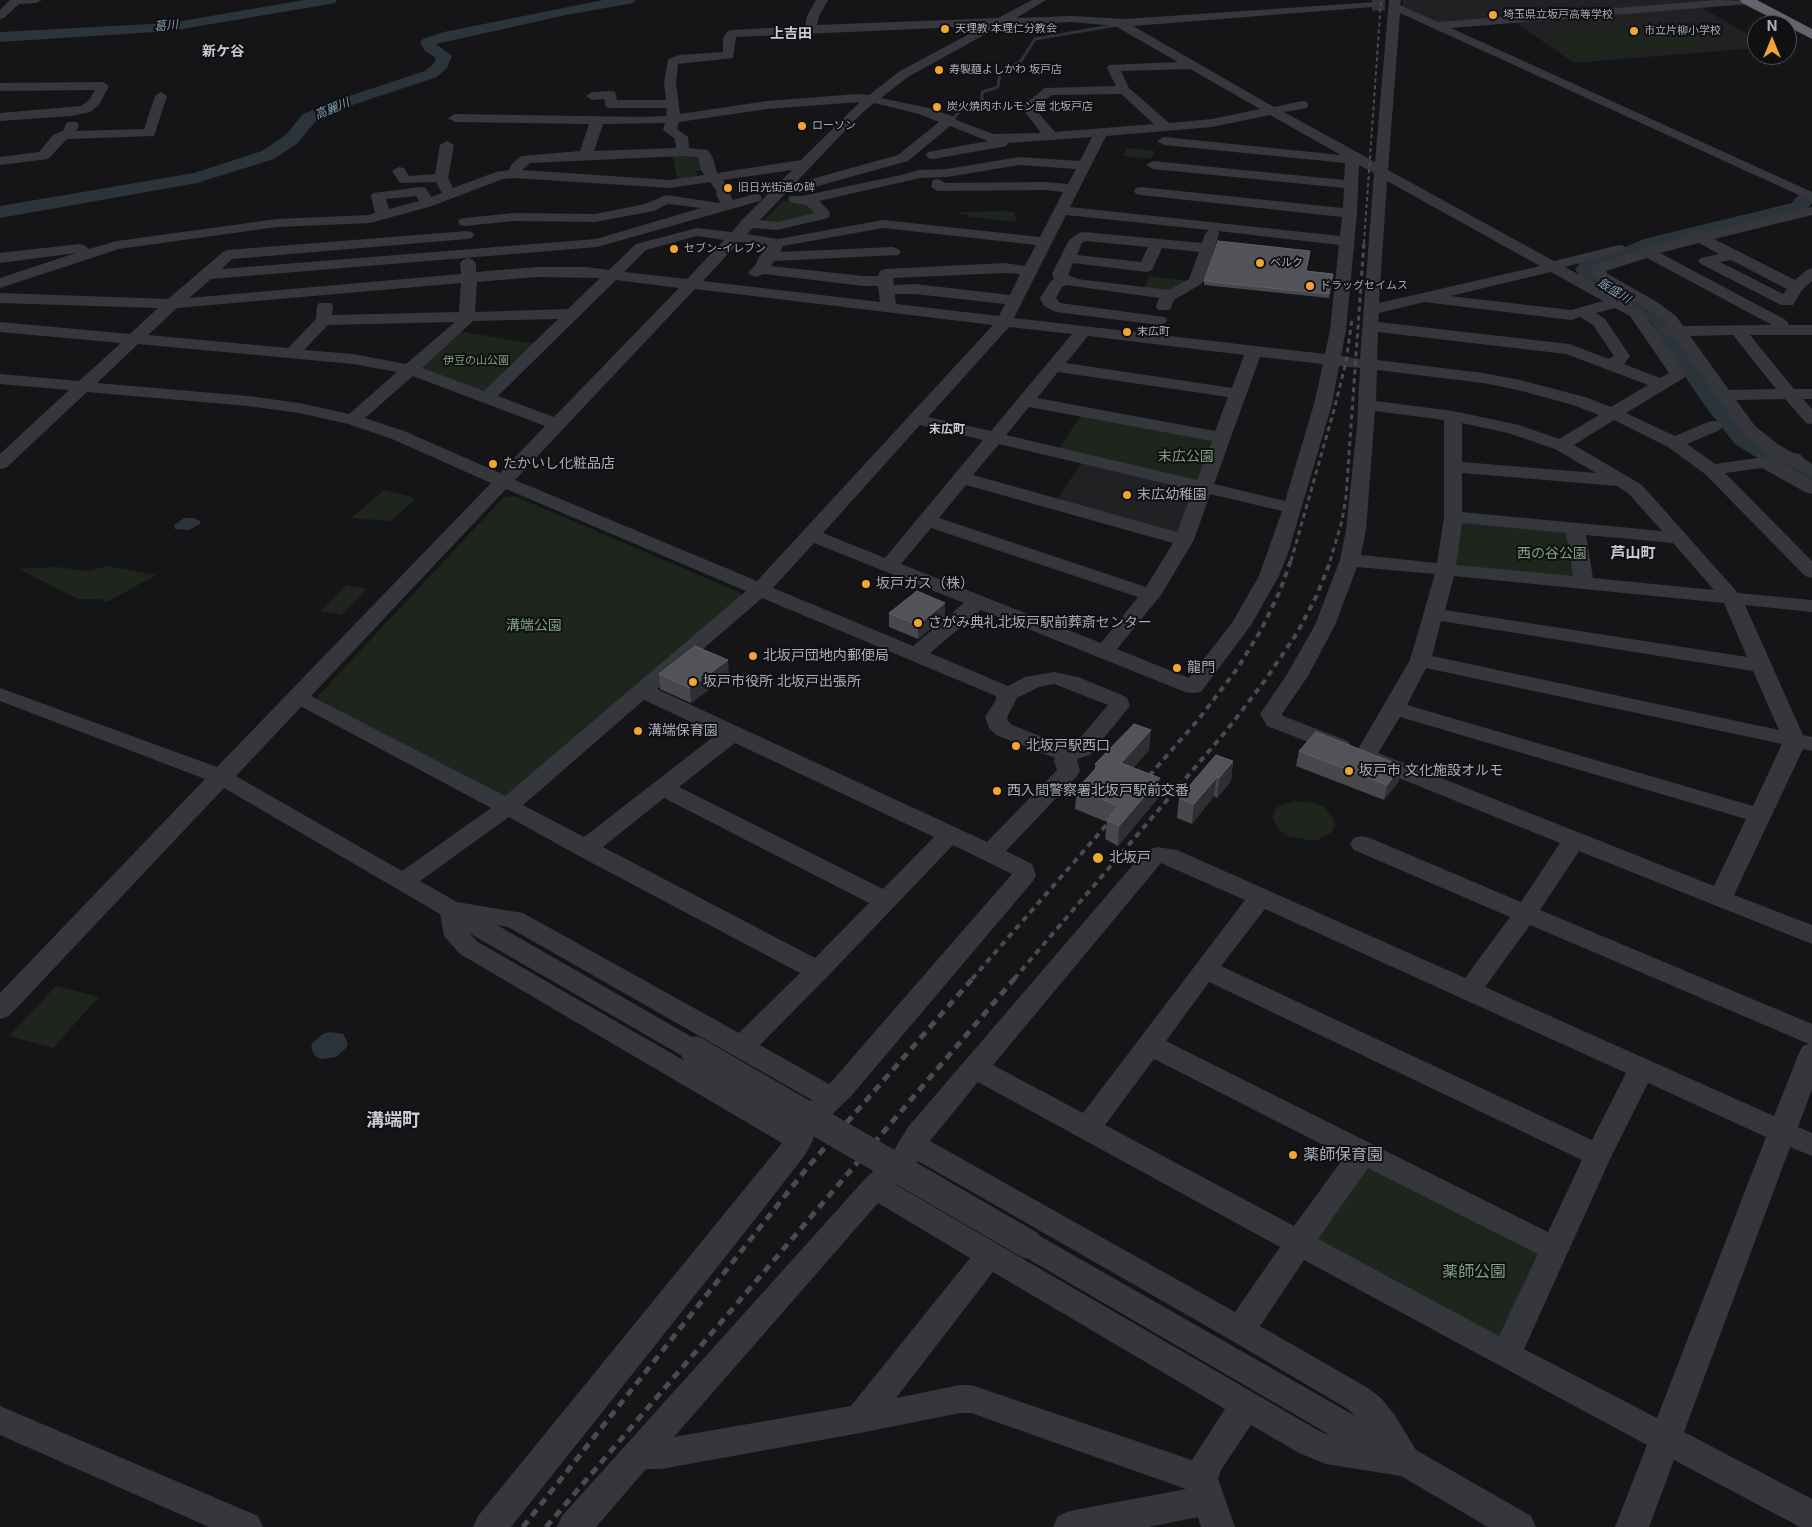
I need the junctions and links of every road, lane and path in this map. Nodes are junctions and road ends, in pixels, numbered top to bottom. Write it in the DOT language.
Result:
graph roads {
  1 [pos="36,0"];
  2 [pos="822,0"];
  3 [pos="1040,0"];
  4 [pos="1751,0"];
  5 [pos="19,1"];
  6 [pos="0,3"];
  7 [pos="1392,3"];
  8 [pos="1372,4"];
  9 [pos="0,16"];
  10 [pos="998,22"];
  11 [pos="1119,23"];
  12 [pos="1439,25"];
  13 [pos="810,29"];
  14 [pos="1812,29"];
  15 [pos="1812,35"];
  16 [pos="1192,65"];
  17 [pos="0,88"];
  18 [pos="1124,90"];
  19 [pos="161,96"];
  20 [pos="592,96"];
  21 [pos="871,99"];
  22 [pos="673,104"];
  23 [pos="1302,105"];
  24 [pos="1272,111"];
  25 [pos="0,117"];
  26 [pos="455,118"];
  27 [pos="673,118"];
  28 [pos="88,119"];
  29 [pos="950,120"];
  30 [pos="597,121"];
  31 [pos="1101,133"];
  32 [pos="1166,134"];
  33 [pos="63,136"];
  34 [pos="1052,137"];
  35 [pos="447,145"];
  36 [pos="1093,149"];
  37 [pos="683,152"];
  38 [pos="586,154"];
  39 [pos="934,155"];
  40 [pos="1352,158"];
  41 [pos="0,161"];
  42 [pos="804,164"];
  43 [pos="1084,165"];
  44 [pos="1153,165"];
  45 [pos="1381,171"];
  46 [pos="399,172"];
  47 [pos="514,174"];
  48 [pos="937,174"];
  49 [pos="714,177"];
  50 [pos="441,178"];
  51 [pos="480,183"];
  52 [pos="678,183"];
  53 [pos="1352,185"];
  54 [pos="789,190"];
  55 [pos="1141,190"];
  56 [pos="618,195"];
  57 [pos="448,196"];
  58 [pos="637,196"];
  59 [pos="772,197"];
  60 [pos="755,198"];
  61 [pos="1812,198"];
  62 [pos="666,199"];
  63 [pos="803,200"];
  64 [pos="948,200"];
  65 [pos="1067,200"];
  66 [pos="427,203"];
  67 [pos="725,206"];
  68 [pos="1812,212"];
  69 [pos="1350,213"];
  70 [pos="383,216"];
  71 [pos="960,218"];
  72 [pos="1130,218"];
  73 [pos="364,220"];
  74 [pos="747,223"];
  75 [pos="1033,225"];
  76 [pos="904,226"];
  77 [pos="1213,227"];
  78 [pos="1053,228"];
  79 [pos="234,229"];
  80 [pos="466,229"];
  81 [pos="734,237"];
  82 [pos="951,238"];
  83 [pos="1700,238"];
  84 [pos="1347,241"];
  85 [pos="1157,242"];
  86 [pos="778,243"];
  87 [pos="924,244"];
  88 [pos="342,245"];
  89 [pos="1042,248"];
  90 [pos="1208,248"];
  91 [pos="1649,253"];
  92 [pos="467,254"];
  93 [pos="86,255"];
  94 [pos="228,255"];
  95 [pos="1732,255"];
  96 [pos="632,256"];
  97 [pos="0,258"];
  98 [pos="1067,258"];
  99 [pos="761,266"];
  100 [pos="1553,266"];
  101 [pos="891,271"];
  102 [pos="1031,271"];
  103 [pos="586,272"];
  104 [pos="1728,272"];
  105 [pos="1812,273"];
  106 [pos="613,274"];
  107 [pos="207,276"];
  108 [pos="470,278"];
  109 [pos="1699,279"];
  110 [pos="1065,280"];
  111 [pos="0,282"];
  112 [pos="690,283"];
  113 [pos="1796,287"];
  114 [pos="327,290"];
  115 [pos="1172,294"];
  116 [pos="0,298"];
  117 [pos="1426,298"];
  118 [pos="1016,300"];
  119 [pos="1618,302"];
  120 [pos="1787,302"];
  121 [pos="172,304"];
  122 [pos="888,307"];
  123 [pos="1371,310"];
  124 [pos="1577,313"];
  125 [pos="570,314"];
  126 [pos="467,316"];
  127 [pos="324,320"];
  128 [pos="1159,320"];
  129 [pos="1005,321"];
  130 [pos="1370,326"];
  131 [pos="0,327"];
  132 [pos="1790,329"];
  133 [pos="1084,330"];
  134 [pos="1812,330"];
  135 [pos="1652,331"];
  136 [pos="1677,331"];
  137 [pos="1738,331"];
  138 [pos="135,339"];
  139 [pos="1153,339"];
  140 [pos="1569,349"];
  141 [pos="1254,351"];
  142 [pos="293,352"];
  143 [pos="1333,360"];
  144 [pos="1369,364"];
  145 [pos="1610,365"];
  146 [pos="1054,366"];
  147 [pos="409,370"];
  148 [pos="0,379"];
  149 [pos="1660,384"];
  150 [pos="84,386"];
  151 [pos="1238,394"];
  152 [pos="1789,394"];
  153 [pos="1812,394"];
  154 [pos="1725,395"];
  155 [pos="487,397"];
  156 [pos="1025,401"];
  157 [pos="1366,405"];
  158 [pos="1612,413"];
  159 [pos="1453,416"];
  160 [pos="916,419"];
  161 [pos="1812,419"];
  162 [pos="353,420"];
  163 [pos="556,424"];
  164 [pos="1714,426"];
  165 [pos="995,438"];
  166 [pos="1222,438"];
  167 [pos="1674,443"];
  168 [pos="1561,445"];
  169 [pos="1812,455"];
  170 [pos="1787,459"];
  171 [pos="1766,462"];
  172 [pos="0,464"];
  173 [pos="1453,468"];
  174 [pos="1711,470"];
  175 [pos="1812,470"];
  176 [pos="962,478"];
  177 [pos="502,481"];
  178 [pos="1623,481"];
  179 [pos="1204,486"];
  180 [pos="1812,488"];
  181 [pos="1292,508"];
  182 [pos="1453,517"];
  183 [pos="927,520"];
  184 [pos="1575,528"];
  185 [pos="811,535"];
  186 [pos="1676,538"];
  187 [pos="1184,540"];
  188 [pos="1790,550"];
  189 [pos="1812,550"];
  190 [pos="1350,560"];
  191 [pos="889,566"];
  192 [pos="1446,570"];
  193 [pos="1812,572"];
  194 [pos="1584,583"];
  195 [pos="760,590"];
  196 [pos="1151,595"];
  197 [pos="1731,598"];
  198 [pos="978,602"];
  199 [pos="1812,606"];
  200 [pos="1434,614"];
  201 [pos="1105,651"];
  202 [pos="915,655"];
  203 [pos="1420,660"];
  204 [pos="1761,666"];
  205 [pos="643,691"];
  206 [pos="1006,693"];
  207 [pos="0,694"];
  208 [pos="295,699"];
  209 [pos="1394,708"];
  210 [pos="733,733"];
  211 [pos="1803,742"];
  212 [pos="1067,755"];
  213 [pos="1364,756"];
  214 [pos="221,776"];
  215 [pos="662,788"];
  216 [pos="507,807"];
  217 [pos="1759,815"];
  218 [pos="950,834"];
  219 [pos="1574,840"];
  220 [pos="1362,844"];
  221 [pos="585,848"];
  222 [pos="990,853"];
  223 [pos="403,882"];
  224 [pos="1261,897"];
  225 [pos="1720,898"];
  226 [pos="886,901"];
  227 [pos="452,910"];
  228 [pos="1525,913"];
  229 [pos="1812,935"];
  230 [pos="1206,969"];
  231 [pos="818,971"];
  232 [pos="1469,991"];
  233 [pos="0,1009"];
  234 [pos="1812,1035"];
  235 [pos="1150,1045"];
  236 [pos="741,1047"];
  237 [pos="1812,1053"];
  238 [pos="975,1068"];
  239 [pos="1642,1069"];
  240 [pos="832,1098"];
  241 [pos="1086,1129"];
  242 [pos="1782,1132"];
  243 [pos="798,1140"];
  244 [pos="914,1145"];
  245 [pos="1812,1145"];
  246 [pos="1363,1153"];
  247 [pos="1598,1155"];
  248 [pos="875,1187"];
  249 [pos="1301,1243"];
  250 [pos="1555,1249"];
  251 [pos="990,1254"];
  252 [pos="1240,1330"];
  253 [pos="1506,1355"];
  254 [pos="1245,1406"];
  255 [pos="860,1419"];
  256 [pos="0,1420"];
  257 [pos="1665,1438"];
  258 [pos="640,1454"];
  259 [pos="1405,1462"];
  260 [pos="1209,1502"];
  261 [pos="1812,1516"];
  262 [pos="246,1527"];
  263 [pos="490,1527"];
  264 [pos="574,1527"];
  265 [pos="1070,1527"];
  266 [pos="1518,1527"];
  267 [pos="1632,1527"];
  1 -- 5 [label="street"];
  2 -- 13 [label="street"];
  3 -- 10 [label="street"];
  4 -- 12 [label="street"];
  4 -- 14 [label="highway"];
  4 -- 15 [label="highway"];
  5 -- 6 [label="street"];
  5 -- 9 [label="street"];
  7 -- 12 [label="street"];
  7 -- 45 [label="street"];
  8 -- 11 [label="street"];
  10 -- 11 [label="street"];
  10 -- 13 [label="street"];
  10 -- 21 [label="street"];
  11 -- 16 [label="street"];
  12 -- 61 [label="street"];
  13 -- 22 [label="street"];
  16 -- 18 [label="street"];
  16 -- 24 [label="street"];
  17 -- 28 [label="street"];
  18 -- 32 [label="street"];
  18 -- 34 [label="street"];
  19 -- 28 [label="street"];
  20 -- 22 [label="street"];
  21 -- 27 [label="street"];
  21 -- 29 [label="street"];
  21 -- 42 [label="street"];
  22 -- 27 [label="street"];
  23 -- 24 [label="street"];
  24 -- 32 [label="street"];
  24 -- 40 [label="street"];
  25 -- 28 [label="street"];
  26 -- 30 [label="street"];
  27 -- 30 [label="street"];
  27 -- 37 [label="street"];
  28 -- 33 [label="street"];
  28 -- 33 [label="street"];
  29 -- 34 [label="street"];
  29 -- 54 [label="street"];
  30 -- 38 [label="street"];
  31 -- 32 [label="street"];
  31 -- 34 [label="street"];
  31 -- 36 [label="street"];
  32 -- 40 [label="street"];
  32 -- 44 [label="street"];
  33 -- 41 [label="street"];
  35 -- 50 [label="street"];
  36 -- 39 [label="street"];
  36 -- 43 [label="street"];
  37 -- 38 [label="street"];
  37 -- 49 [label="street"];
  38 -- 47 [label="street"];
  40 -- 45 [label="street"];
  40 -- 53 [label="street"];
  42 -- 49 [label="street"];
  42 -- 59 [label="street"];
  43 -- 48 [label="street"];
  43 -- 65 [label="street"];
  44 -- 53 [label="street"];
  44 -- 55 [label="street"];
  45 -- 100 [label="street"];
  45 -- 123 [label="street"];
  46 -- 50 [label="street"];
  47 -- 51 [label="street"];
  47 -- 52 [label="street"];
  48 -- 63 [label="street"];
  48 -- 65 [label="street"];
  49 -- 52 [label="street"];
  49 -- 67 [label="street"];
  50 -- 57 [label="street"];
  51 -- 56 [label="street"];
  51 -- 57 [label="street"];
  52 -- 62 [label="street"];
  53 -- 69 [label="street"];
  55 -- 69 [label="street"];
  55 -- 72 [label="street"];
  57 -- 66 [label="street"];
  57 -- 80 [label="street"];
  58 -- 62 [label="street"];
  59 -- 63 [label="street"];
  59 -- 74 [label="street"];
  60 -- 67 [label="street"];
  62 -- 67 [label="street"];
  62 -- 80 [label="street"];
  63 -- 74 [label="street"];
  64 -- 65 [label="street"];
  65 -- 72 [label="street"];
  65 -- 78 [label="street"];
  66 -- 70 [label="street"];
  66 -- 70 [label="street"];
  67 -- 92 [label="street"];
  68 -- 83 [label="street"];
  69 -- 84 [label="street"];
  70 -- 73 [label="street"];
  71 -- 82 [label="street"];
  72 -- 77 [label="street"];
  73 -- 79 [label="street"];
  73 -- 88 [label="street"];
  74 -- 81 [label="street"];
  75 -- 78 [label="street"];
  76 -- 82 [label="street"];
  76 -- 86 [label="street"];
  76 -- 101 [label="street"];
  77 -- 84 [label="street"];
  77 -- 90 [label="street"];
  78 -- 89 [label="street"];
  79 -- 93 [label="street"];
  79 -- 94 [label="street"];
  80 -- 88 [label="street"];
  80 -- 92 [label="street"];
  81 -- 86 [label="street"];
  81 -- 96 [label="street"];
  81 -- 112 [label="street"];
  82 -- 87 [label="street"];
  82 -- 89 [label="street"];
  83 -- 91 [label="street"];
  83 -- 95 [label="street"];
  83 -- 100 [label="street"];
  84 -- 143 [label="street"];
  85 -- 90 [label="street"];
  85 -- 98 [label="street"];
  85 -- 98 [label="street"];
  86 -- 99 [label="street"];
  88 -- 94 [label="street"];
  89 -- 101 [label="street"];
  89 -- 102 [label="street"];
  90 -- 115 [label="street"];
  91 -- 109 [label="street"];
  91 -- 136 [label="street"];
  92 -- 107 [label="street"];
  92 -- 108 [label="street"];
  93 -- 97 [label="street"];
  93 -- 111 [label="street"];
  94 -- 107 [label="street"];
  95 -- 104 [label="street"];
  95 -- 113 [label="street"];
  96 -- 103 [label="street"];
  96 -- 106 [label="street"];
  98 -- 110 [label="street"];
  99 -- 101 [label="street"];
  99 -- 101 [label="street"];
  100 -- 117 [label="street"];
  100 -- 119 [label="street"];
  101 -- 102 [label="street"];
  101 -- 118 [label="street"];
  101 -- 122 [label="street"];
  102 -- 118 [label="street"];
  103 -- 106 [label="street"];
  103 -- 108 [label="street"];
  104 -- 109 [label="street"];
  104 -- 120 [label="street"];
  105 -- 113 [label="street"];
  106 -- 112 [label="street"];
  106 -- 125 [label="street"];
  107 -- 121 [label="street"];
  108 -- 114 [label="street"];
  108 -- 126 [label="street"];
  109 -- 132 [label="street"];
  110 -- 115 [label="street"];
  110 -- 128 [label="street"];
  112 -- 122 [label="street"];
  112 -- 163 [label="street"];
  113 -- 120 [label="street"];
  114 -- 121 [label="street"];
  114 -- 127 [label="street"];
  115 -- 128 [label="street"];
  116 -- 121 [label="street"];
  117 -- 123 [label="street"];
  117 -- 124 [label="street"];
  118 -- 129 [label="street"];
  119 -- 124 [label="street"];
  119 -- 135 [label="street"];
  120 -- 132 [label="street"];
  121 -- 138 [label="street"];
  122 -- 129 [label="street"];
  123 -- 130 [label="street"];
  124 -- 140 [label="street"];
  124 -- 145 [label="street"];
  125 -- 126 [label="street"];
  125 -- 155 [label="street"];
  126 -- 127 [label="street"];
  126 -- 147 [label="street"];
  127 -- 142 [label="street"];
  128 -- 139 [label="street"];
  129 -- 133 [label="street"];
  129 -- 160 [label="street"];
  130 -- 140 [label="street"];
  130 -- 144 [label="street"];
  131 -- 138 [label="street"];
  132 -- 134 [label="street"];
  132 -- 137 [label="street"];
  133 -- 139 [label="street"];
  133 -- 146 [label="street"];
  135 -- 136 [label="street"];
  135 -- 149 [label="street"];
  136 -- 137 [label="street"];
  136 -- 154 [label="street"];
  137 -- 152 [label="street"];
  138 -- 142 [label="street"];
  138 -- 150 [label="street"];
  139 -- 141 [label="street"];
  140 -- 145 [label="street"];
  141 -- 143 [label="street"];
  141 -- 151 [label="street"];
  142 -- 147 [label="street"];
  143 -- 144 [label="street"];
  143 -- 181 [label="street"];
  144 -- 157 [label="street"];
  144 -- 158 [label="street"];
  145 -- 149 [label="street"];
  146 -- 151 [label="street"];
  146 -- 156 [label="street"];
  147 -- 155 [label="street"];
  147 -- 162 [label="street"];
  148 -- 150 [label="street"];
  149 -- 158 [label="street"];
  150 -- 162 [label="street"];
  150 -- 172 [label="street"];
  151 -- 166 [label="street"];
  152 -- 153 [label="street"];
  152 -- 154 [label="street"];
  152 -- 161 [label="street"];
  154 -- 170 [label="street"];
  155 -- 163 [label="street"];
  156 -- 165 [label="street"];
  156 -- 166 [label="street"];
  157 -- 159 [label="street"];
  157 -- 190 [label="street"];
  158 -- 167 [label="street"];
  158 -- 168 [label="street"];
  159 -- 168 [label="street"];
  159 -- 173 [label="street"];
  160 -- 165 [label="street"];
  160 -- 185 [label="street"];
  162 -- 177 [label="street"];
  163 -- 177 [label="street"];
  164 -- 167 [label="street"];
  165 -- 176 [label="street"];
  165 -- 179 [label="street"];
  166 -- 179 [label="street"];
  167 -- 174 [label="street"];
  168 -- 178 [label="street"];
  169 -- 170 [label="street"];
  170 -- 171 [label="street"];
  170 -- 175 [label="street"];
  171 -- 174 [label="street"];
  171 -- 180 [label="street"];
  173 -- 178 [label="street"];
  173 -- 182 [label="street"];
  174 -- 188 [label="street"];
  176 -- 183 [label="street"];
  176 -- 187 [label="street"];
  177 -- 195 [label="street"];
  177 -- 208 [label="street"];
  178 -- 186 [label="street"];
  179 -- 181 [label="street"];
  179 -- 187 [label="street"];
  181 -- 201 [label="street"];
  182 -- 184 [label="street"];
  182 -- 192 [label="street"];
  183 -- 191 [label="street"];
  183 -- 196 [label="street"];
  184 -- 186 [label="street"];
  184 -- 194 [label="street"];
  185 -- 191 [label="street"];
  185 -- 195 [label="street"];
  186 -- 197 [label="street"];
  187 -- 196 [label="street"];
  188 -- 189 [label="street"];
  188 -- 193 [label="street"];
  190 -- 192 [label="street"];
  190 -- 213 [label="street"];
  191 -- 198 [label="street"];
  192 -- 194 [label="street"];
  192 -- 200 [label="street"];
  194 -- 197 [label="street"];
  195 -- 202 [label="street"];
  195 -- 205 [label="street"];
  196 -- 201 [label="street"];
  197 -- 199 [label="street"];
  197 -- 204 [label="street"];
  198 -- 201 [label="street"];
  198 -- 202 [label="street"];
  200 -- 203 [label="street"];
  200 -- 204 [label="street"];
  202 -- 206 [label="street"];
  203 -- 209 [label="street"];
  203 -- 211 [label="street"];
  204 -- 211 [label="street"];
  205 -- 210 [label="street"];
  205 -- 216 [label="street"];
  206 -- 212 [label="street"];
  206 -- 212 [label="street"];
  207 -- 214 [label="street"];
  208 -- 214 [label="street"];
  208 -- 216 [label="street"];
  209 -- 213 [label="street"];
  209 -- 217 [label="street"];
  210 -- 215 [label="street"];
  210 -- 218 [label="street"];
  211 -- 217 [label="street"];
  212 -- 222 [label="street"];
  213 -- 219 [label="street"];
  214 -- 223 [label="street"];
  214 -- 233 [label="street"];
  215 -- 221 [label="street"];
  215 -- 226 [label="street"];
  216 -- 221 [label="street"];
  216 -- 223 [label="street"];
  217 -- 225 [label="street"];
  218 -- 222 [label="street"];
  218 -- 226 [label="street"];
  219 -- 225 [label="street"];
  219 -- 228 [label="street"];
  220 -- 228 [label="street"];
  221 -- 231 [label="street"];
  222 -- 240 [label="street"];
  223 -- 227 [label="street"];
  224 -- 230 [label="street"];
  224 -- 232 [label="street"];
  224 -- 238 [label="street"];
  225 -- 229 [label="street"];
  226 -- 231 [label="street"];
  227 -- 236 [label="street"];
  227 -- 243 [label="street"];
  227 -- 259 [label="street, bridge"];
  228 -- 232 [label="street"];
  228 -- 234 [label="street"];
  230 -- 235 [label="street"];
  230 -- 247 [label="street"];
  231 -- 236 [label="street"];
  232 -- 239 [label="street"];
  235 -- 241 [label="street"];
  235 -- 246 [label="street"];
  236 -- 240 [label="street"];
  237 -- 242 [label="street"];
  238 -- 241 [label="street"];
  238 -- 244 [label="street"];
  239 -- 242 [label="street"];
  239 -- 247 [label="street"];
  240 -- 243 [label="street"];
  241 -- 249 [label="street"];
  242 -- 245 [label="street"];
  242 -- 257 [label="street"];
  243 -- 263 [label="street"];
  244 -- 248 [label="street"];
  244 -- 252 [label="street"];
  246 -- 249 [label="street"];
  246 -- 250 [label="street"];
  247 -- 250 [label="street"];
  248 -- 251 [label="street"];
  248 -- 258 [label="street"];
  249 -- 252 [label="street"];
  249 -- 253 [label="street"];
  250 -- 253 [label="street"];
  251 -- 254 [label="street"];
  251 -- 255 [label="street"];
  252 -- 259 [label="street"];
  253 -- 257 [label="street"];
  254 -- 259 [label="street"];
  254 -- 260 [label="street"];
  255 -- 258 [label="street"];
  255 -- 260 [label="street"];
  256 -- 262 [label="street"];
  257 -- 261 [label="street"];
  257 -- 267 [label="street"];
  258 -- 264 [label="street"];
  259 -- 266 [label="street"];
  260 -- 265 [label="street"];
}
